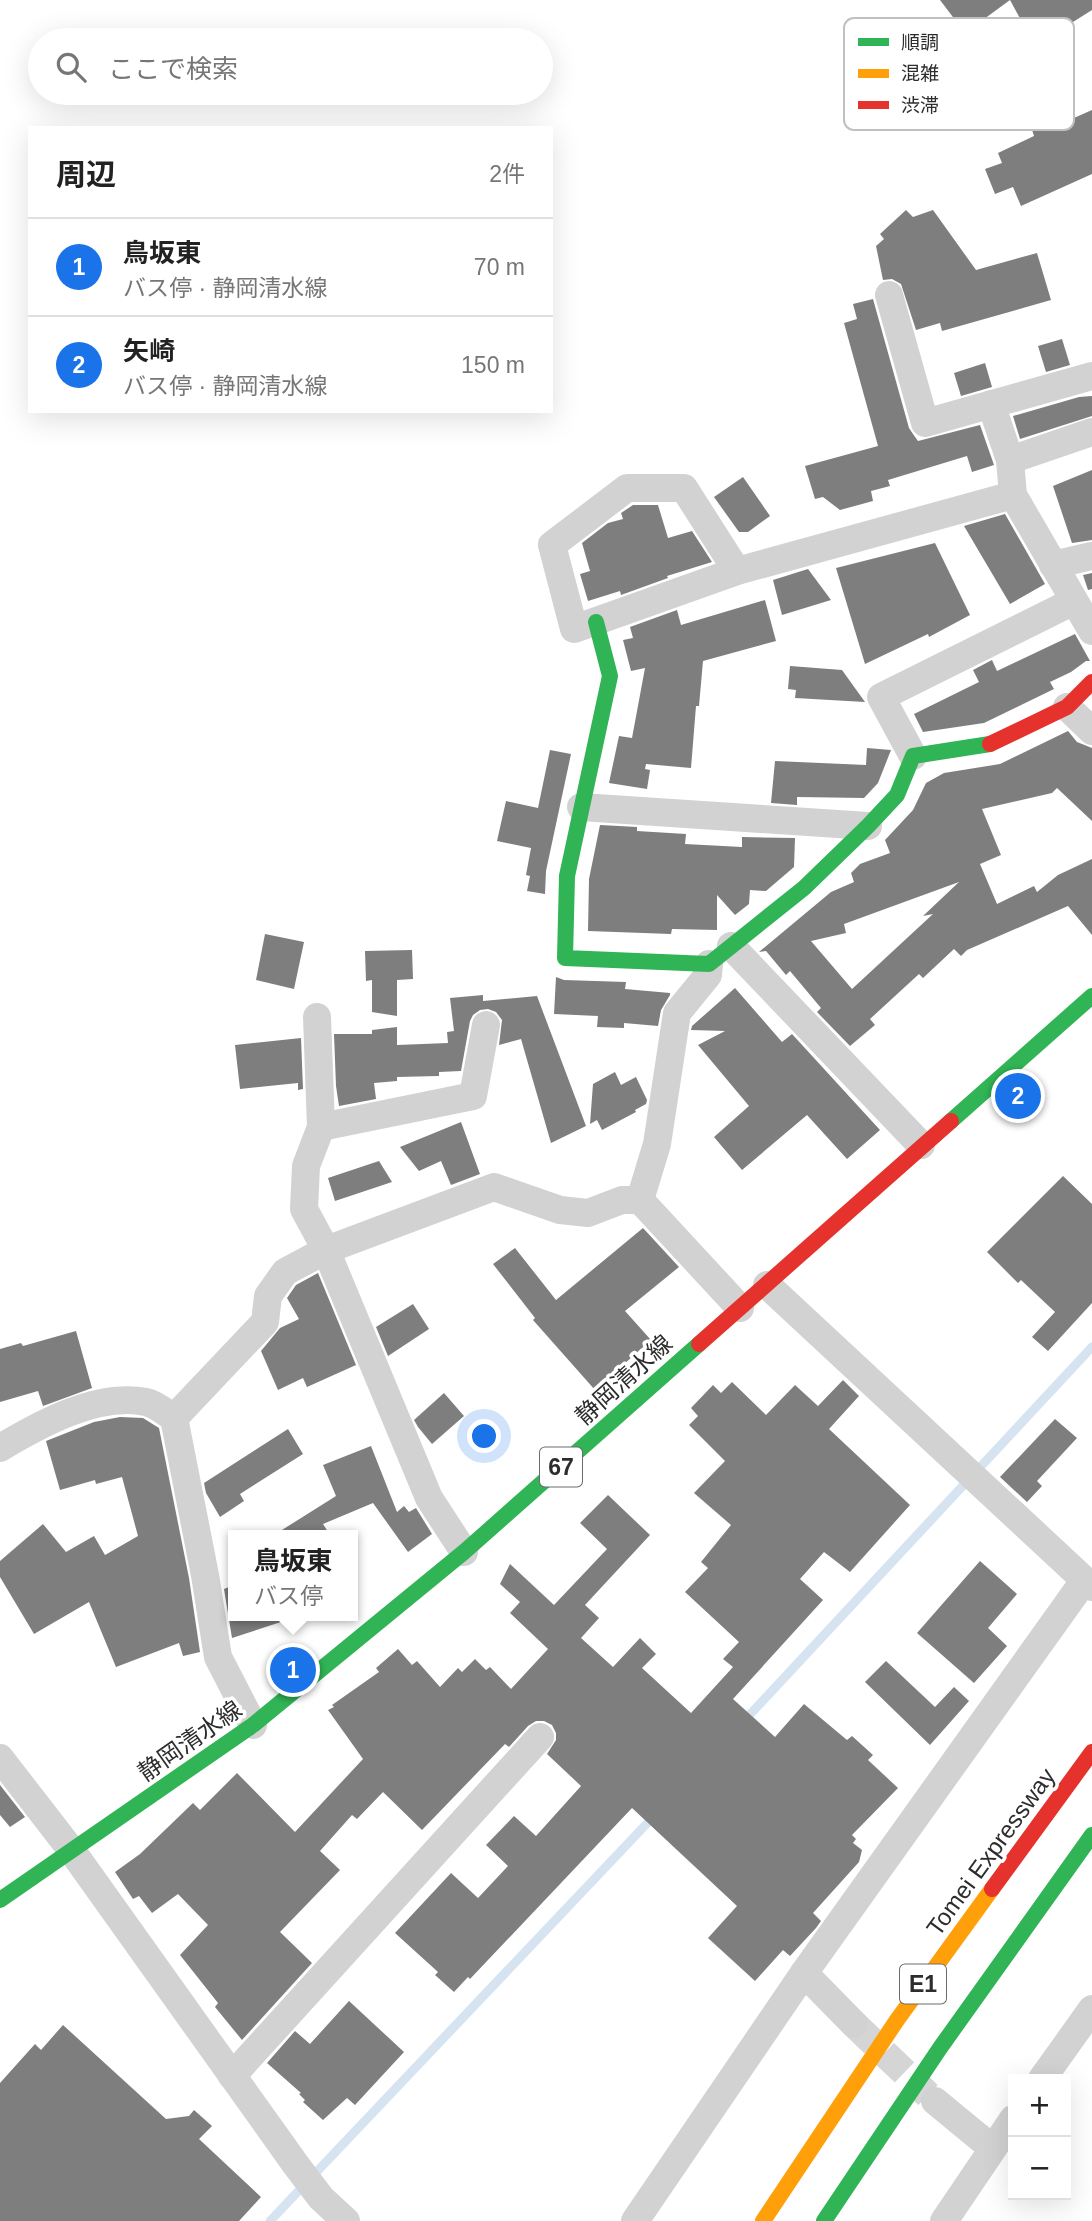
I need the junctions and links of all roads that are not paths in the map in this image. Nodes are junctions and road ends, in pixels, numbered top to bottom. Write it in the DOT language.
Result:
graph roads {
  1 [pos="889,295"];
  2 [pos="1092,376"];
  3 [pos="991,404"];
  4 [pos="1092,432"];
  5 [pos="1010,460"];
  6 [pos="1013,495"];
  7 [pos="1092,556"];
  8 [pos="1053,565"];
  9 [pos="737,571"];
  10 [pos="1074,601"];
  11 [pos="596,622"];
  12 [pos="1092,631"];
  13 [pos="1092,682"];
  14 [pos="1068,708"];
  15 [pos="1092,730"];
  16 [pos="913,755"];
  17 [pos="581,807"];
  18 [pos="868,826"];
  19 [pos="731,946"];
  20 [pos="709,964"];
  21 [pos="1092,996"];
  22 [pos="317,1017"];
  23 [pos="486,1026"];
  24 [pos="321,1127"];
  25 [pos="921,1145"];
  26 [pos="640,1200"];
  27 [pos="326,1250"];
  28 [pos="767,1285"];
  29 [pos="740,1308"];
  30 [pos="174,1418"];
  31 [pos="0,1448"];
  32 [pos="464,1552"];
  33 [pos="1088,1584"];
  34 [pos="253,1726"];
  35 [pos="540,1737"];
  36 [pos="1092,1752"];
  37 [pos="0,1758"];
  38 [pos="1092,1835"];
  39 [pos="72,1851"];
  40 [pos="0,1900"];
  41 [pos="804,1973"];
  42 [pos="1092,2009"];
  43 [pos="854,2024"];
  44 [pos="1046,2074"];
  45 [pos="232,2076"];
  46 [pos="935,2101"];
  47 [pos="1008,2126"];
  48 [pos="992,2148"];
  49 [pos="346,2221"];
  50 [pos="635,2221"];
  51 [pos="763,2221"];
  52 [pos="824,2221"];
  53 [pos="944,2221"];
  1 -- 3 [label="street"];
  2 -- 3 [label="street"];
  3 -- 5 [label="street"];
  4 -- 5 [label="street"];
  5 -- 6 [label="street"];
  6 -- 8 [label="street"];
  6 -- 9 [label="street"];
  7 -- 8 [label="street"];
  8 -- 10 [label="street"];
  9 -- 11 [label="street"];
  9 -- 11 [label="street"];
  10 -- 12 [label="street"];
  10 -- 16 [label="street"];
  11 -- 17 [label="main road"];
  13 -- 14 [label="main road"];
  14 -- 15 [label="street"];
  14 -- 16 [label="main road"];
  16 -- 18 [label="main road"];
  17 -- 18 [label="street"];
  17 -- 20 [label="main road"];
  18 -- 19 [label="main road"];
  19 -- 20 [label="main road"];
  19 -- 25 [label="street"];
  20 -- 26 [label="street"];
  21 -- 25 [label="main road, 静岡清水線 / 67"];
  22 -- 24 [label="street"];
  23 -- 24 [label="street"];
  24 -- 27 [label="street"];
  25 -- 28 [label="main road, 静岡清水線 / 67"];
  26 -- 27 [label="street"];
  26 -- 29 [label="street"];
  27 -- 30 [label="street"];
  27 -- 32 [label="street"];
  28 -- 29 [label="main road, 静岡清水線 / 67"];
  28 -- 33 [label="street"];
  29 -- 32 [label="main road, 静岡清水線 / 67"];
  30 -- 31 [label="street"];
  30 -- 34 [label="street"];
  32 -- 34 [label="main road, 静岡清水線 / 67"];
  33 -- 41 [label="street"];
  34 -- 39 [label="main road, 静岡清水線 / 67"];
  35 -- 45 [label="street"];
  36 -- 51 [label="main road, Tomei Expressway / E1"];
  37 -- 39 [label="street"];
  38 -- 52 [label="main road, E1"];
  39 -- 40 [label="main road, 静岡清水線 / 67"];
  39 -- 45 [label="street"];
  41 -- 43 [label="street"];
  41 -- 50 [label="street"];
  42 -- 44 [label="street"];
  45 -- 49 [label="street"];
  46 -- 48 [label="street"];
  47 -- 48 [label="street"];
  48 -- 53 [label="street"];
}
